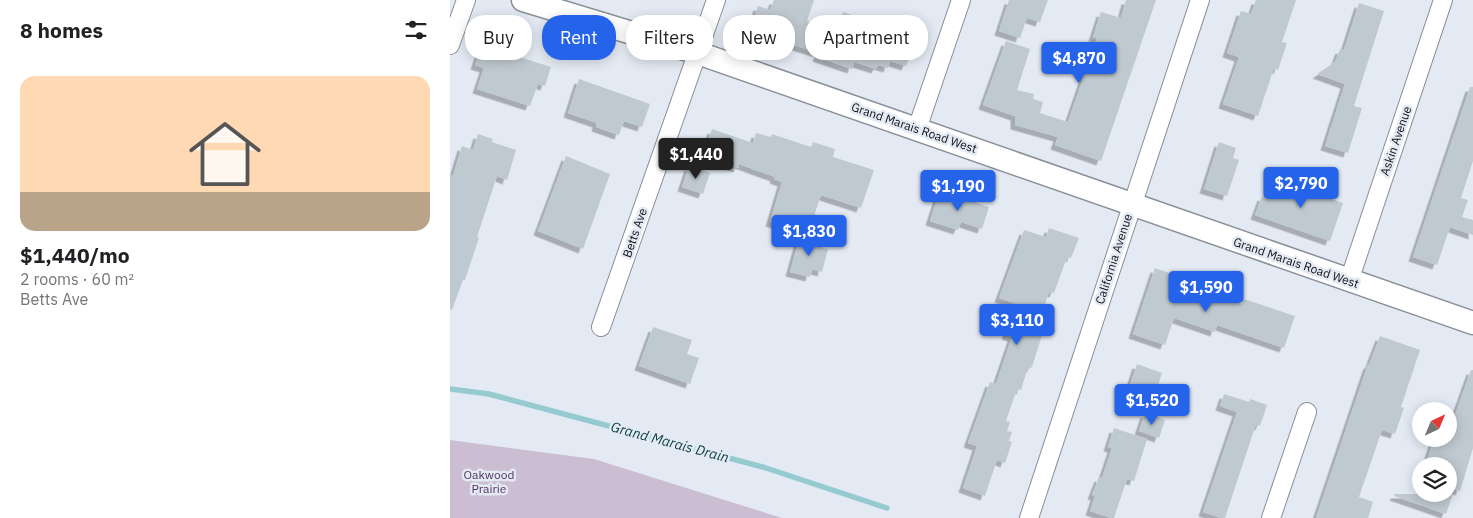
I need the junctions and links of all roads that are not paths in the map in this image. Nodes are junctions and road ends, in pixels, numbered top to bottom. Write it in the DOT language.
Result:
graph roads {
  1 [pos="466,0"];
  2 [pos="523,0"];
  3 [pos="716,0"];
  4 [pos="961,0"];
  5 [pos="1200,0"];
  6 [pos="1444,0"];
  7 [pos="711,15"];
  8 [pos="626,31"];
  9 [pos="450,45"];
  10 [pos="713,58"];
  11 [pos="696,60"];
  12 [pos="917,129"];
  13 [pos="1132,205"];
  14 [pos="1349,281"];
  15 [pos="1473,323"];
  16 [pos="601,328"];
  17 [pos="1307,412"];
  18 [pos="1029,518"];
  19 [pos="1271,518"];
  1 -- 9 [label="street"];
  2 -- 8 [label="street, Grand Marais Road West"];
  3 -- 7 [label="street, Betts Ave"];
  4 -- 12 [label="street"];
  5 -- 13 [label="street, California Avenue"];
  6 -- 14 [label="street, Askin Avenue"];
  10 -- 12 [label="street, Grand Marais Road West"];
  11 -- 16 [label="street, Betts Ave"];
  12 -- 13 [label="street, Grand Marais Road West"];
  13 -- 14 [label="street, Grand Marais Road West"];
  13 -- 18 [label="street, California Avenue"];
  14 -- 15 [label="street, Grand Marais Road West"];
  17 -- 19 [label="street"];
}
